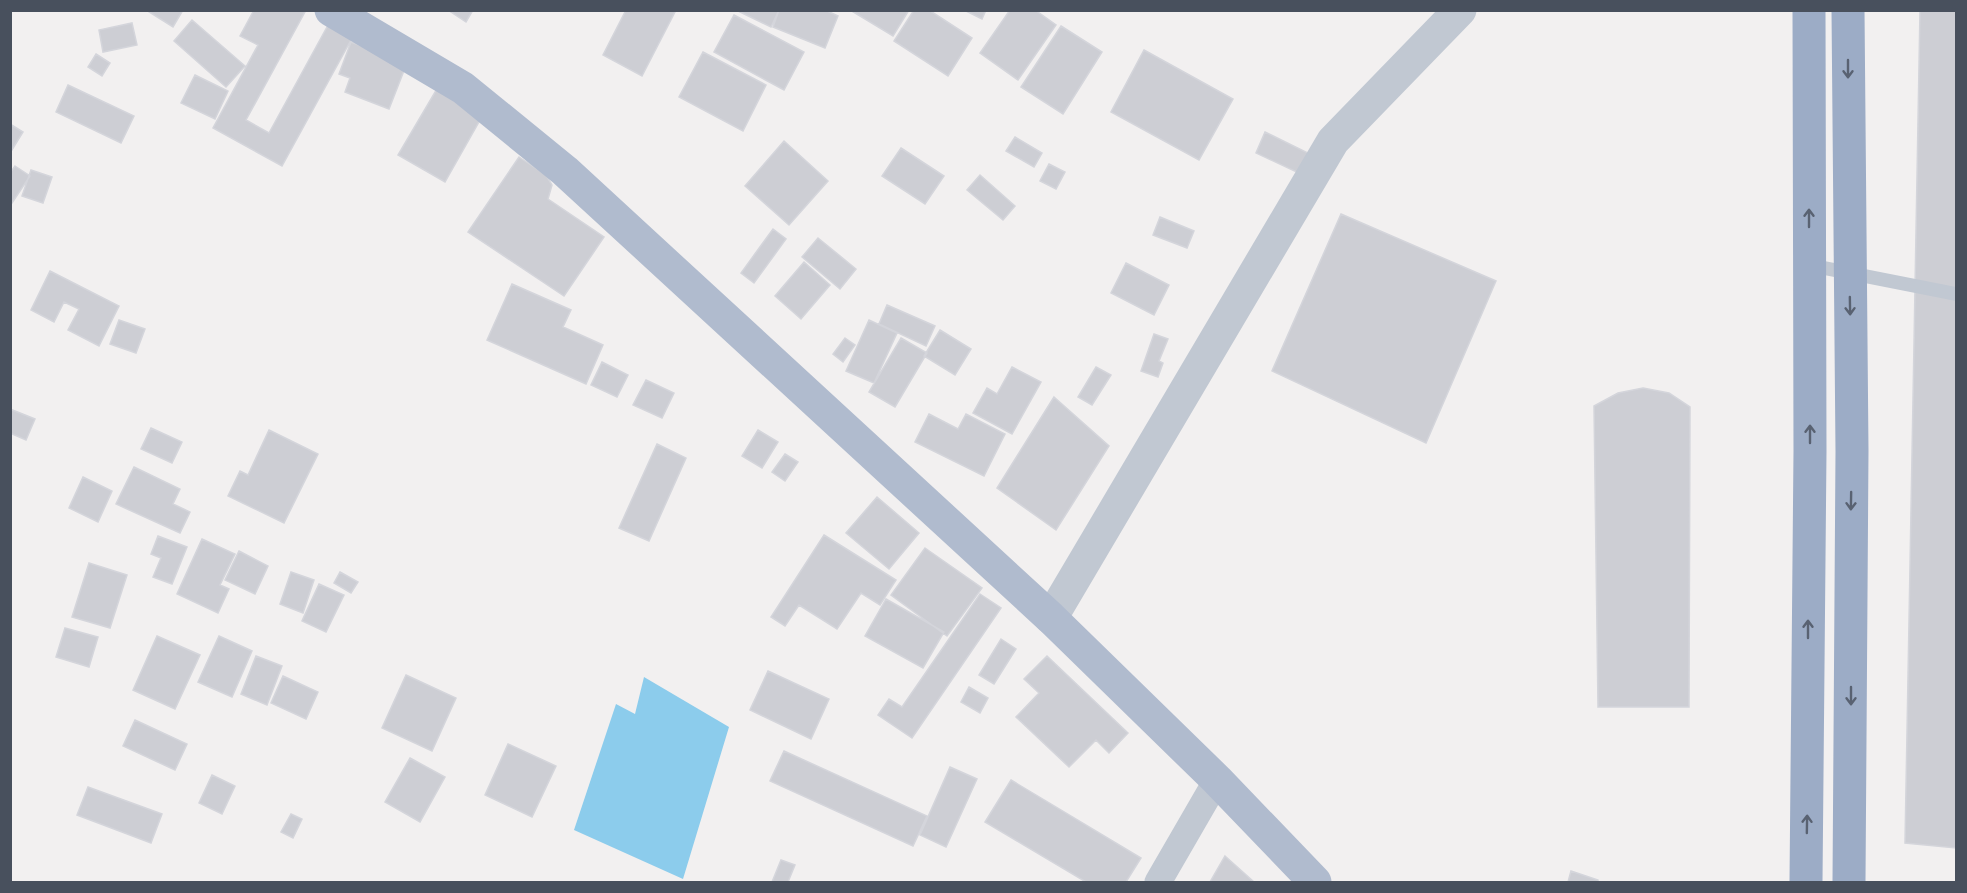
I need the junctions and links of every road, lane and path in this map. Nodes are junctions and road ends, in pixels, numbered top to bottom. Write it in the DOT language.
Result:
graph roads {
  1 [pos="331,10"];
  2 [pos="1460,10"];
  3 [pos="1809,10"];
  4 [pos="1848,10"];
  5 [pos="1809,265"];
  6 [pos="1850,273"];
  7 [pos="1956,294"];
  8 [pos="1052,618"];
  9 [pos="1217,780"];
  10 [pos="1158,882"];
  11 [pos="1315,882"];
  12 [pos="1806,882"];
  13 [pos="1849,882"];
  1 -- 8 [label="main road"];
  2 -- 8 [label="street"];
  5 -- 3 [label="highway, one-way"];
  4 -- 6 [label="highway, one-way"];
  5 -- 6 [label="lane"];
  12 -- 5 [label="highway, one-way"];
  6 -- 7 [label="lane"];
  6 -- 13 [label="highway, one-way"];
  8 -- 9 [label="main road"];
  9 -- 10 [label="street"];
  9 -- 11 [label="main road"];
}
